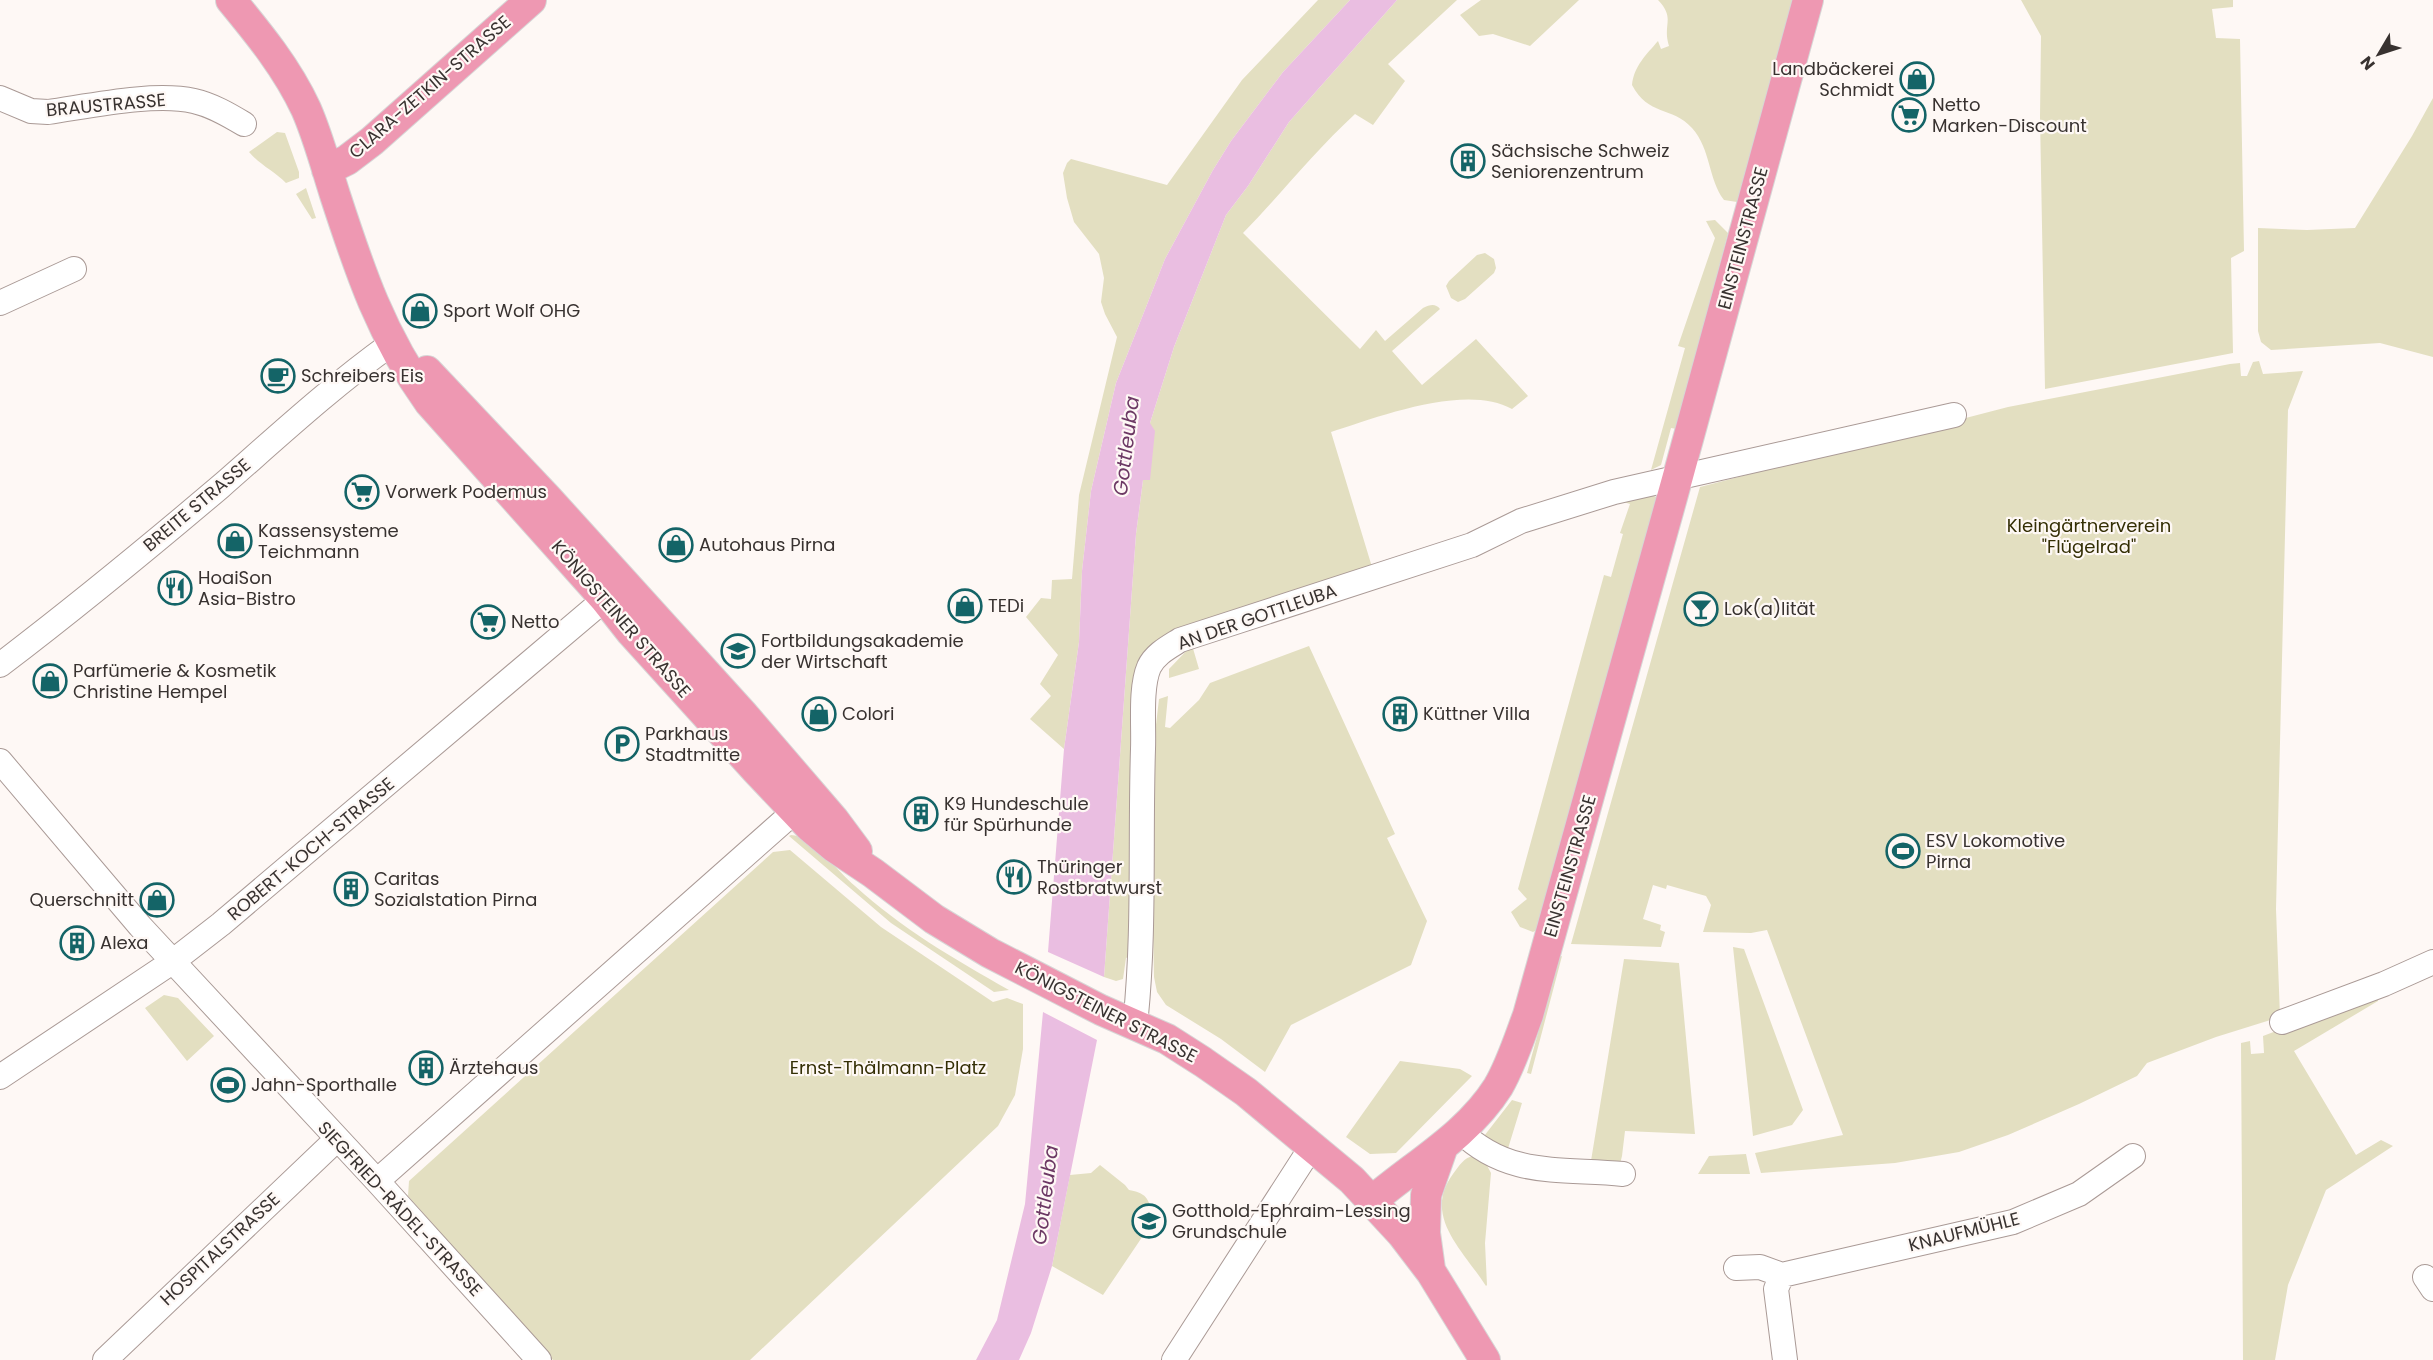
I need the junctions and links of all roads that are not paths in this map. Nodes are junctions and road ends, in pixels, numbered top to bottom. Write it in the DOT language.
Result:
graph roads {
  1 [pos="231,0"];
  2 [pos="531,0"];
  3 [pos="1808,0"];
  4 [pos="0,98"];
  5 [pos="244,124"];
  6 [pos="327,170"];
  7 [pos="74,269"];
  8 [pos="0,303"];
  9 [pos="391,344"];
  10 [pos="1954,414"];
  11 [pos="1678,476"];
  12 [pos="614,592"];
  13 [pos="0,665"];
  14 [pos="0,761"];
  15 [pos="795,811"];
  16 [pos="873,873"];
  17 [pos="172,962"];
  18 [pos="2433,962"];
  19 [pos="2282,1022"];
  20 [pos="1135,1024"];
  21 [pos="0,1077"];
  22 [pos="336,1140"];
  23 [pos="1451,1140"];
  24 [pos="1311,1146"];
  25 [pos="2133,1156"];
  26 [pos="1623,1174"];
  27 [pos="377,1181"];
  28 [pos="1372,1201"];
  29 [pos="1736,1268"];
  30 [pos="1431,1272"];
  31 [pos="1782,1275"];
  32 [pos="105,1360"];
  33 [pos="538,1360"];
  34 [pos="1174,1360"];
  35 [pos="1485,1360"];
  36 [pos="1785,1360"];
  1 -- 6 [label="main road, KÖNIGSTEINER STRASSE"];
  2 -- 6 [label="main road, CLARA-ZETKIN-STRASSE"];
  3 -- 11 [label="main road, EINSTEINSTRASSE"];
  4 -- 5 [label="street, BRAUSTRASSE"];
  6 -- 9 [label="main road, KÖNIGSTEINER STRASSE"];
  7 -- 8 [label="street"];
  9 -- 12 [label="main road, KÖNIGSTEINER STRASSE"];
  9 -- 13 [label="street, BREITE STRASSE"];
  10 -- 11 [label="street"];
  11 -- 20 [label="street, AN DER GOTTLEUBA"];
  11 -- 23 [label="main road, EINSTEINSTRASSE"];
  12 -- 15 [label="main road, KÖNIGSTEINER STRASSE"];
  12 -- 16 [label="main road, KÖNIGSTEINER STRASSE"];
  12 -- 17 [label="street, ROBERT-KOCH-STRASSE"];
  14 -- 17 [label="street, SIEGFRIED-RÄDEL-STRASSE"];
  15 -- 16 [label="main road, KÖNIGSTEINER STRASSE"];
  15 -- 27 [label="street"];
  16 -- 20 [label="main road, KÖNIGSTEINER STRASSE"];
  17 -- 21 [label="street, ROBERT-KOCH-STRASSE"];
  17 -- 22 [label="street, SIEGFRIED-RÄDEL-STRASSE"];
  18 -- 19 [label="street"];
  20 -- 24 [label="main road, KÖNIGSTEINER STRASSE"];
  22 -- 27 [label="street, SIEGFRIED-RÄDEL-STRASSE"];
  22 -- 32 [label="street, HOSPITALSTRASSE"];
  23 -- 26 [label="street"];
  23 -- 28 [label="main road, EINSTEINSTRASSE"];
  23 -- 30 [label="main road"];
  24 -- 28 [label="main road, KÖNIGSTEINER STRASSE"];
  24 -- 34 [label="street"];
  25 -- 31 [label="street, KNAUFMÜHLE"];
  27 -- 33 [label="street, SIEGFRIED-RÄDEL-STRASSE"];
  28 -- 30 [label="main road, KÖNIGSTEINER STRASSE"];
  29 -- 31 [label="street, KNAUFMÜHLE"];
  30 -- 35 [label="main road, KÖNIGSTEINER STRASSE"];
  31 -- 36 [label="street"];
}
